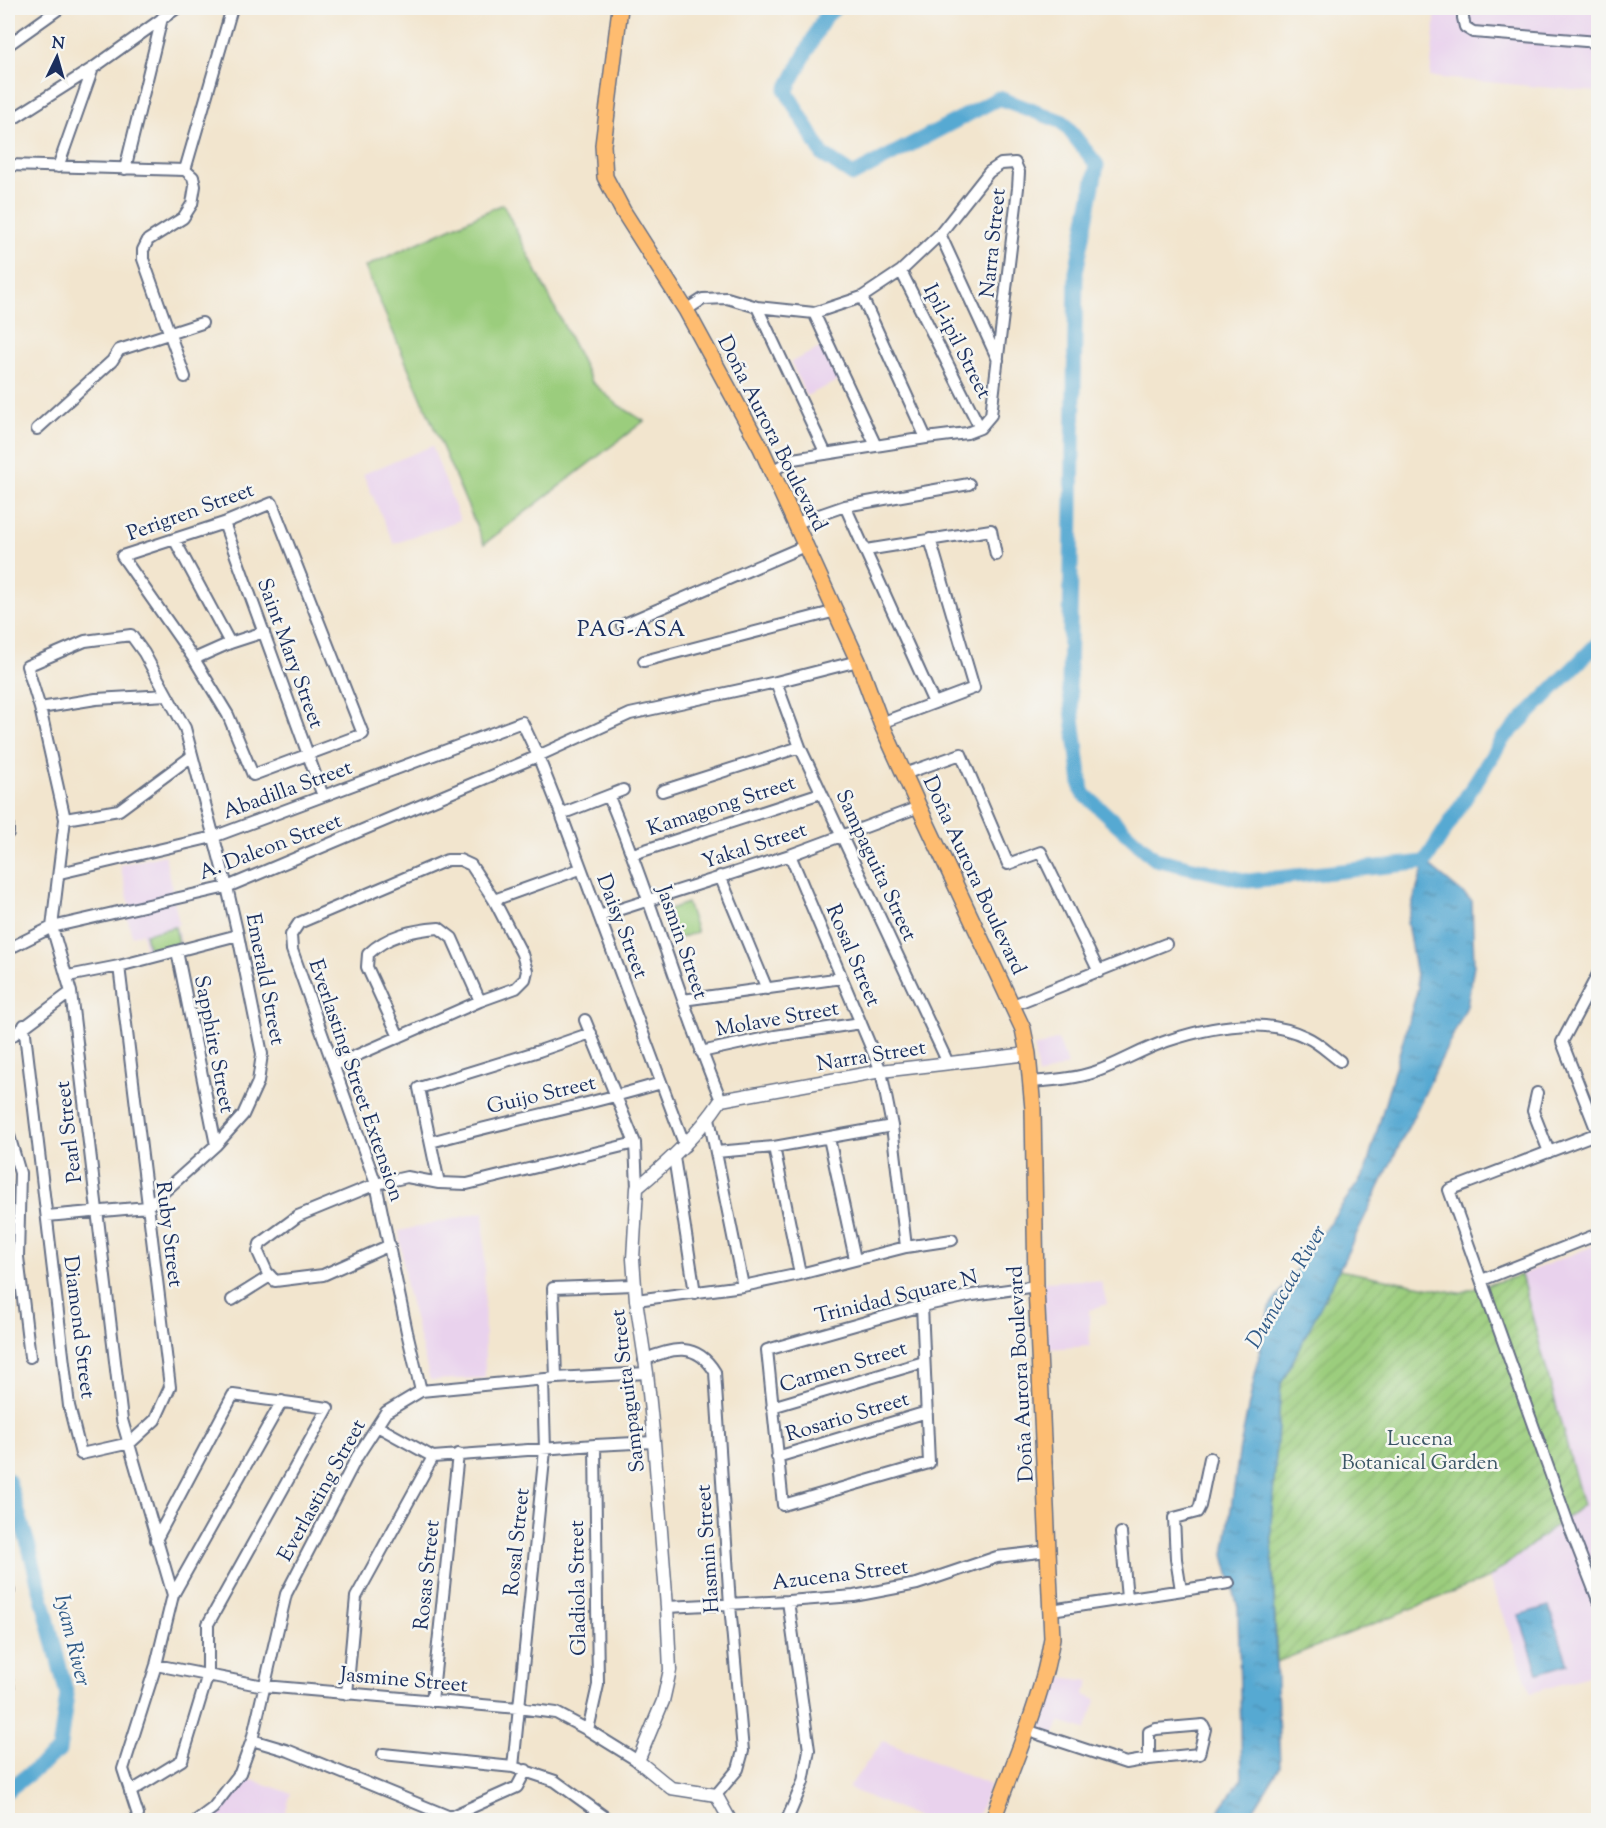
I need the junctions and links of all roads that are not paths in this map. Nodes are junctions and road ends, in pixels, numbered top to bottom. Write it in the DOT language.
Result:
graph roads {
  1 [pos="60,8"];
  2 [pos="177,8"];
  3 [pos="232,8"];
  4 [pos="620,8"];
  5 [pos="1463,8"];
  6 [pos="162,18"];
  7 [pos="1599,42"];
  8 [pos="8,45"];
  9 [pos="93,68"];
  10 [pos="8,122"];
  11 [pos="8,165"];
  12 [pos="58,167"];
  13 [pos="125,169"];
  14 [pos="184,170"];
  15 [pos="940,234"];
  16 [pos="901,271"];
  17 [pos="862,297"];
  18 [pos="757,307"];
  19 [pos="686,310"];
  20 [pos="814,313"];
  21 [pos="202,322"];
  22 [pos="169,333"];
  23 [pos="998,360"];
  24 [pos="185,377"];
  25 [pos="980,428"];
  26 [pos="38,429"];
  27 [pos="926,438"];
  28 [pos="876,446"];
  29 [pos="826,454"];
  30 [pos="772,471"];
  31 [pos="969,484"];
  32 [pos="845,506"];
  33 [pos="224,523"];
  34 [pos="796,523"];
  35 [pos="174,539"];
  36 [pos="930,539"];
  37 [pos="807,545"];
  38 [pos="866,550"];
  39 [pos="996,555"];
  40 [pos="837,612"];
  41 [pos="622,625"];
  42 [pos="264,632"];
  43 [pos="230,643"];
  44 [pos="195,659"];
  45 [pos="644,661"];
  46 [pos="858,661"];
  47 [pos="27,666"];
  48 [pos="776,682"];
  49 [pos="167,695"];
  50 [pos="934,703"];
  51 [pos="40,708"];
  52 [pos="522,722"];
  53 [pos="881,723"];
  54 [pos="800,747"];
  55 [pos="307,755"];
  56 [pos="192,756"];
  57 [pos="538,756"];
  58 [pos="904,774"];
  59 [pos="623,790"];
  60 [pos="662,791"];
  61 [pos="821,793"];
  62 [pos="322,796"];
  63 [pos="609,797"];
  64 [pos="919,807"];
  65 [pos="8,813"];
  66 [pos="561,814"];
  67 [pos="65,819"];
  68 [pos="8,833"];
  69 [pos="843,835"];
  70 [pos="213,837"];
  71 [pos="633,854"];
  72 [pos="790,855"];
  73 [pos="580,869"];
  74 [pos="60,873"];
  75 [pos="720,876"];
  76 [pos="227,887"];
  77 [pos="494,900"];
  78 [pos="647,902"];
  79 [pos="599,916"];
  80 [pos="52,927"];
  81 [pos="238,935"];
  82 [pos="1166,944"];
  83 [pos="8,949"];
  84 [pos="177,951"];
  85 [pos="119,966"];
  86 [pos="1099,972"];
  87 [pos="68,976"];
  88 [pos="842,978"];
  89 [pos="1596,979"];
  90 [pos="767,989"];
  91 [pos="71,992"];
  92 [pos="1599,995"];
  93 [pos="480,1000"];
  94 [pos="683,1000"];
  95 [pos="1013,1005"];
  96 [pos="585,1020"];
  97 [pos="861,1023"];
  98 [pos="24,1025"];
  99 [pos="591,1033"];
  100 [pos="399,1037"];
  101 [pos="8,1039"];
  102 [pos="701,1052"];
  103 [pos="1028,1054"];
  104 [pos="1340,1061"];
  105 [pos="948,1063"];
  106 [pos="335,1065"];
  107 [pos="881,1071"];
  108 [pos="1031,1082"];
  109 [pos="661,1083"];
  110 [pos="1538,1093"];
  111 [pos="617,1097"];
  112 [pos="721,1100"];
  113 [pos="709,1118"];
  114 [pos="892,1126"];
  115 [pos="8,1132"];
  116 [pos="1598,1134"];
  117 [pos="829,1137"];
  118 [pos="431,1142"];
  119 [pos="635,1143"];
  120 [pos="216,1145"];
  121 [pos="685,1146"];
  122 [pos="774,1146"];
  123 [pos="716,1152"];
  124 [pos="1549,1152"];
  125 [pos="674,1157"];
  126 [pos="439,1182"];
  127 [pos="376,1184"];
  128 [pos="637,1188"];
  129 [pos="147,1207"];
  130 [pos="97,1212"];
  131 [pos="47,1216"];
  132 [pos="1599,1234"];
  133 [pos="952,1240"];
  134 [pos="390,1245"];
  135 [pos="906,1247"];
  136 [pos="855,1259"];
  137 [pos="800,1274"];
  138 [pos="270,1276"];
  139 [pos="1482,1280"];
  140 [pos="634,1285"];
  141 [pos="743,1286"];
  142 [pos="1036,1286"];
  143 [pos="695,1293"];
  144 [pos="232,1300"];
  145 [pos="636,1300"];
  146 [pos="922,1306"];
  147 [pos="30,1357"];
  148 [pos="644,1360"];
  149 [pos="924,1362"];
  150 [pos="646,1373"];
  151 [pos="556,1378"];
  152 [pos="543,1380"];
  153 [pos="421,1391"];
  154 [pos="282,1401"];
  155 [pos="772,1407"];
  156 [pos="927,1412"];
  157 [pos="377,1426"];
  158 [pos="654,1442"];
  159 [pos="130,1443"];
  160 [pos="595,1445"];
  161 [pos="545,1450"];
  162 [pos="81,1454"];
  163 [pos="459,1454"];
  164 [pos="433,1457"];
  165 [pos="777,1457"];
  166 [pos="1210,1458"];
  167 [pos="1120,1533"];
  168 [pos="156,1540"];
  169 [pos="1048,1551"];
  170 [pos="1229,1583"];
  171 [pos="1181,1590"];
  172 [pos="172,1595"];
  173 [pos="1127,1598"];
  174 [pos="1599,1600"];
  175 [pos="788,1601"];
  176 [pos="730,1605"];
  177 [pos="667,1607"];
  178 [pos="1051,1610"];
  179 [pos="156,1665"];
  180 [pos="208,1674"];
  181 [pos="8,1683"];
  182 [pos="264,1686"];
  183 [pos="347,1694"];
  184 [pos="8,1698"];
  185 [pos="432,1701"];
  186 [pos="518,1708"];
  187 [pos="588,1730"];
  188 [pos="1026,1730"];
  189 [pos="252,1740"];
  190 [pos="383,1754"];
  191 [pos="1149,1759"];
  192 [pos="638,1761"];
  193 [pos="513,1767"];
  194 [pos="526,1770"];
  195 [pos="130,1792"];
  196 [pos="716,1795"];
  197 [pos="138,1815"];
  198 [pos="197,1821"];
  199 [pos="609,1821"];
  200 [pos="730,1821"];
  201 [pos="787,1821"];
  202 [pos="993,1821"];
  1 -- 8 [label="street"];
  2 -- 6 [label="street"];
  3 -- 14 [label="street"];
  4 -- 19 [label="main road, Doña Aurora Boulevard"];
  5 -- 7 [label="street"];
  6 -- 9 [label="street"];
  6 -- 13 [label="street"];
  9 -- 10 [label="street"];
  9 -- 12 [label="street"];
  11 -- 12 [label="street"];
  12 -- 13 [label="street"];
  13 -- 14 [label="street"];
  14 -- 22 [label="street"];
  15 -- 16 [label="street, Narra Street"];
  15 -- 23 [label="street"];
  15 -- 23 [label="street, Narra Street"];
  16 -- 17 [label="street, Narra Street"];
  16 -- 25 [label="street, Ipil-ipil Street"];
  17 -- 20 [label="street, Narra Street"];
  17 -- 27 [label="street"];
  18 -- 19 [label="street, Narra Street"];
  18 -- 20 [label="street, Narra Street"];
  18 -- 29 [label="street"];
  19 -- 30 [label="main road, Doña Aurora Boulevard"];
  20 -- 28 [label="street"];
  21 -- 22 [label="street"];
  22 -- 24 [label="street"];
  22 -- 26 [label="street"];
  23 -- 25 [label="street, Narra Street"];
  25 -- 27 [label="street"];
  27 -- 28 [label="street"];
  28 -- 29 [label="street"];
  29 -- 30 [label="street"];
  30 -- 34 [label="main road, Doña Aurora Boulevard"];
  31 -- 32 [label="street"];
  32 -- 34 [label="street"];
  32 -- 38 [label="street"];
  33 -- 35 [label="street, Perigren Street"];
  33 -- 42 [label="street, Saint Mary Street"];
  33 -- 55 [label="street, Perigren Street"];
  34 -- 37 [label="main road, Doña Aurora Boulevard"];
  35 -- 43 [label="street"];
  35 -- 44 [label="street, Perigren Street"];
  36 -- 38 [label="street"];
  36 -- 39 [label="street"];
  36 -- 50 [label="street"];
  37 -- 40 [label="main road, Doña Aurora Boulevard"];
  37 -- 41 [label="street"];
  38 -- 50 [label="street"];
  40 -- 45 [label="street"];
  40 -- 46 [label="main road, Doña Aurora Boulevard"];
  42 -- 43 [label="street"];
  42 -- 55 [label="street, Saint Mary Street"];
  43 -- 44 [label="street"];
  44 -- 55 [label="street"];
  46 -- 48 [label="street, A. Daleon Street"];
  46 -- 53 [label="main road, Doña Aurora Boulevard"];
  47 -- 49 [label="street, Emerald Street"];
  47 -- 51 [label="street, Pearl Street"];
  48 -- 54 [label="street, Sampaguita Street"];
  48 -- 57 [label="street, A. Daleon Street"];
  49 -- 51 [label="street"];
  49 -- 56 [label="street, Emerald Street"];
  50 -- 53 [label="street"];
  51 -- 67 [label="street, Pearl Street"];
  52 -- 57 [label="street, Daisy Street"];
  52 -- 62 [label="street, Abadilla Street"];
  53 -- 58 [label="main road, Doña Aurora Boulevard"];
  54 -- 60 [label="street"];
  54 -- 61 [label="street, Sampaguita Street"];
  55 -- 62 [label="street, Saint Mary Street"];
  56 -- 67 [label="street"];
  56 -- 70 [label="street, Emerald Street"];
  57 -- 66 [label="street, Daisy Street"];
  57 -- 76 [label="street, A. Daleon Street"];
  58 -- 64 [label="main road, Doña Aurora Boulevard"];
  58 -- 86 [label="street"];
  59 -- 63 [label="street"];
  61 -- 69 [label="street, Sampaguita Street"];
  61 -- 71 [label="street, Kamagong Street"];
  62 -- 70 [label="street, Abadilla Street"];
  63 -- 66 [label="street"];
  63 -- 71 [label="street, Jasmin Street"];
  64 -- 69 [label="street, Yakal Street"];
  64 -- 95 [label="main road, Doña Aurora Boulevard"];
  65 -- 68 [label="street"];
  66 -- 73 [label="street, Daisy Street"];
  67 -- 74 [label="street, Pearl Street"];
  69 -- 72 [label="street, Yakal Street"];
  69 -- 105 [label="street, Sampaguita Street"];
  70 -- 74 [label="street, Abadilla Street"];
  70 -- 76 [label="street, Emerald Street"];
  71 -- 78 [label="street, Jasmin Street"];
  72 -- 75 [label="street, Yakal Street"];
  72 -- 88 [label="street, Rosal Street"];
  73 -- 77 [label="street"];
  73 -- 79 [label="street, Daisy Street"];
  74 -- 80 [label="street, Pearl Street"];
  75 -- 78 [label="street, Yakal Street"];
  75 -- 90 [label="street"];
  76 -- 80 [label="street, A. Daleon Street"];
  76 -- 81 [label="street, Emerald Street"];
  77 -- 93 [label="street"];
  77 -- 106 [label="street, Everlasting Street Extension"];
  78 -- 79 [label="street, Yakal Street"];
  78 -- 94 [label="street, Jasmin Street"];
  79 -- 109 [label="street, Daisy Street"];
  80 -- 83 [label="street, A. Daleon Street"];
  80 -- 87 [label="street, Pearl Street"];
  81 -- 84 [label="street"];
  81 -- 120 [label="street, Emerald Street"];
  82 -- 86 [label="street"];
  84 -- 85 [label="street"];
  84 -- 120 [label="street, Sapphire Street"];
  85 -- 87 [label="street"];
  85 -- 129 [label="street, Ruby Street"];
  86 -- 95 [label="street"];
  87 -- 91 [label="street, Pearl Street"];
  88 -- 90 [label="street"];
  88 -- 97 [label="street, Rosal Street"];
  89 -- 92 [label="street"];
  89 -- 116 [label="street"];
  90 -- 94 [label="street"];
  91 -- 98 [label="street"];
  91 -- 130 [label="street, Pearl Street"];
  93 -- 100 [label="street"];
  93 -- 100 [label="street"];
  94 -- 102 [label="street, Jasmin Street"];
  95 -- 103 [label="main road, Doña Aurora Boulevard"];
  96 -- 99 [label="street, Sampaguita Street"];
  97 -- 102 [label="street, Molave Street"];
  97 -- 107 [label="street, Rosal Street"];
  98 -- 101 [label="street"];
  98 -- 131 [label="street, Diamond Street"];
  99 -- 111 [label="street, Sampaguita Street"];
  99 -- 118 [label="street"];
  100 -- 106 [label="street"];
  102 -- 112 [label="street, Jasmin Street"];
  103 -- 105 [label="street, Narra Street"];
  103 -- 108 [label="main road, Doña Aurora Boulevard"];
  104 -- 108 [label="street"];
  105 -- 107 [label="street, Narra Street"];
  106 -- 127 [label="street, Everlasting Street Extension"];
  107 -- 112 [label="street, Narra Street"];
  107 -- 114 [label="street, Rosal Street"];
  108 -- 142 [label="main road, Doña Aurora Boulevard"];
  109 -- 111 [label="street, Guijo Street"];
  109 -- 121 [label="street, Daisy Street"];
  110 -- 124 [label="street"];
  111 -- 118 [label="street, Guijo Street"];
  111 -- 119 [label="street, Sampaguita Street"];
  112 -- 113 [label="street"];
  113 -- 121 [label="street"];
  113 -- 123 [label="street"];
  114 -- 117 [label="street"];
  114 -- 135 [label="street, Rosal Street"];
  115 -- 147 [label="street"];
  116 -- 124 [label="street"];
  117 -- 122 [label="street"];
  117 -- 136 [label="street"];
  118 -- 126 [label="street"];
  119 -- 126 [label="street"];
  119 -- 128 [label="street, Sampaguita Street"];
  120 -- 129 [label="street, Emerald Street"];
  121 -- 125 [label="street"];
  122 -- 123 [label="street"];
  122 -- 137 [label="street"];
  123 -- 141 [label="street"];
  124 -- 139 [label="street"];
  125 -- 128 [label="street"];
  125 -- 143 [label="street"];
  126 -- 127 [label="street"];
  127 -- 134 [label="street, Everlasting Street Extension"];
  127 -- 138 [label="street"];
  128 -- 140 [label="street, Sampaguita Street"];
  129 -- 130 [label="street"];
  129 -- 159 [label="street, Ruby Street"];
  130 -- 131 [label="street"];
  130 -- 159 [label="street, Pearl Street"];
  131 -- 162 [label="street, Diamond Street"];
  132 -- 139 [label="street"];
  133 -- 135 [label="street"];
  134 -- 138 [label="street"];
  134 -- 153 [label="street, Everlasting Street Extension"];
  135 -- 136 [label="street"];
  136 -- 137 [label="street"];
  137 -- 141 [label="street"];
  138 -- 144 [label="street"];
  139 -- 174 [label="street"];
  140 -- 145 [label="street, Sampaguita Street"];
  140 -- 151 [label="street"];
  141 -- 143 [label="street"];
  142 -- 146 [label="street, Trinidad Square N"];
  142 -- 169 [label="main road, Doña Aurora Boulevard"];
  143 -- 145 [label="street"];
  145 -- 148 [label="street, Sampaguita Street"];
  146 -- 149 [label="street"];
  146 -- 155 [label="street, Trinidad Square N"];
  148 -- 150 [label="street, Sampaguita Street"];
  148 -- 176 [label="street, Hasmin Street"];
  149 -- 155 [label="street, Carmen Street"];
  149 -- 156 [label="street"];
  150 -- 151 [label="street, Everlasting Street"];
  150 -- 158 [label="street, Sampaguita Street"];
  151 -- 152 [label="street, Everlasting Street"];
  152 -- 153 [label="street, Everlasting Street"];
  152 -- 161 [label="street, Rosal Street"];
  153 -- 157 [label="street, Everlasting Street"];
  154 -- 168 [label="street"];
  154 -- 172 [label="street"];
  154 -- 180 [label="street"];
  155 -- 165 [label="street"];
  156 -- 165 [label="street, Rosario Street"];
  156 -- 165 [label="street"];
  157 -- 164 [label="street"];
  157 -- 182 [label="street, Everlasting Street"];
  158 -- 160 [label="street"];
  158 -- 177 [label="street, Sampaguita Street"];
  159 -- 162 [label="street, Ruby Street"];
  159 -- 168 [label="street, Pearl Street"];
  160 -- 161 [label="street"];
  160 -- 187 [label="street, Gladiola Street"];
  161 -- 163 [label="street"];
  161 -- 186 [label="street, Rosal Street"];
  163 -- 164 [label="street"];
  163 -- 185 [label="street, Rosas Street"];
  164 -- 183 [label="street"];
  166 -- 171 [label="street"];
  167 -- 173 [label="street"];
  168 -- 172 [label="street, Pearl Street"];
  169 -- 175 [label="street, Azucena Street"];
  169 -- 178 [label="main road, Doña Aurora Boulevard"];
  170 -- 171 [label="street"];
  171 -- 173 [label="street"];
  172 -- 179 [label="street"];
  173 -- 178 [label="street"];
  175 -- 176 [label="street, Azucena Street"];
  175 -- 201 [label="street"];
  176 -- 177 [label="street, Azucena Street"];
  176 -- 196 [label="street, Hasmin Street"];
  177 -- 192 [label="street, Sampaguita Street"];
  178 -- 188 [label="main road, Doña Aurora Boulevard"];
  179 -- 180 [label="street, Jasmine Street"];
  179 -- 195 [label="street"];
  180 -- 182 [label="street, Jasmine Street"];
  180 -- 195 [label="street"];
  181 -- 184 [label="street"];
  182 -- 183 [label="street, Jasmine Street"];
  182 -- 189 [label="street, Everlasting Street"];
  183 -- 185 [label="street, Jasmine Street"];
  185 -- 186 [label="street, Jasmine Street"];
  186 -- 187 [label="street, Jasmine Street"];
  186 -- 193 [label="street, Rosal Street"];
  187 -- 192 [label="street, Jasmine Street"];
  188 -- 191 [label="street"];
  188 -- 202 [label="main road, Doña Aurora Boulevard"];
  189 -- 194 [label="street"];
  189 -- 198 [label="street, Everlasting Street"];
  190 -- 193 [label="street"];
  191 -- 191 [label="street"];
  192 -- 196 [label="street"];
  193 -- 194 [label="street"];
  194 -- 199 [label="street"];
  195 -- 197 [label="street"];
  196 -- 200 [label="street"];
}
